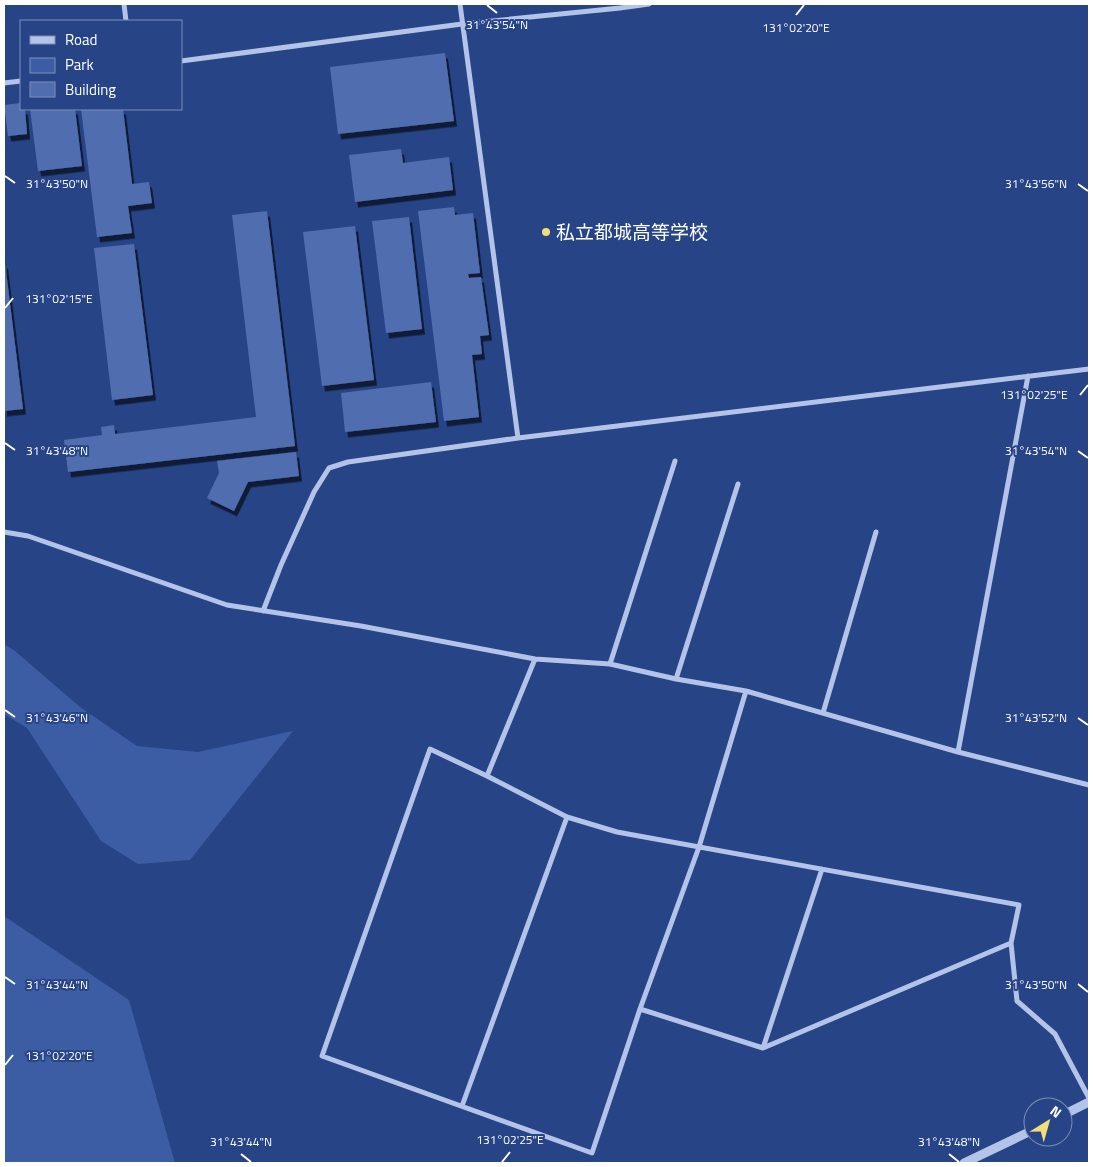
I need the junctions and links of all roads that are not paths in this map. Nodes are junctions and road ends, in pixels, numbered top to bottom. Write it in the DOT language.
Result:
graph roads {
  1 [pos="124,4"];
  2 [pos="460,4"];
  3 [pos="649,4"];
  4 [pos="620,6"];
  5 [pos="126,20"];
  6 [pos="462,24"];
  7 [pos="182,61"];
  8 [pos="20,81"];
  9 [pos="4,83"];
  10 [pos="1089,369"];
  11 [pos="1028,376"];
  12 [pos="518,438"];
  13 [pos="675,461"];
  14 [pos="738,484"];
  15 [pos="4,532"];
  16 [pos="876,532"];
  17 [pos="263,611"];
  18 [pos="535,659"];
  19 [pos="610,664"];
  20 [pos="676,679"];
  21 [pos="746,691"];
  22 [pos="823,713"];
  23 [pos="958,752"];
  24 [pos="487,776"];
  25 [pos="1089,785"];
  26 [pos="567,817"];
  27 [pos="699,848"];
  28 [pos="822,869"];
  29 [pos="1011,943"];
  30 [pos="640,1009"];
  31 [pos="763,1048"];
  32 [pos="1089,1098"];
  33 [pos="1089,1102"];
  34 [pos="462,1106"];
  35 [pos="1073,1110"];
  36 [pos="1023,1135"];
  37 [pos="964,1163"];
  1 -- 5 [label="street"];
  2 -- 6 [label="street"];
  3 -- 4 [label="street"];
  4 -- 6 [label="street"];
  6 -- 7 [label="street"];
  6 -- 12 [label="street"];
  8 -- 9 [label="street"];
  10 -- 11 [label="street"];
  11 -- 12 [label="street"];
  11 -- 23 [label="street"];
  12 -- 17 [label="street"];
  13 -- 19 [label="street"];
  14 -- 20 [label="street"];
  15 -- 17 [label="street"];
  16 -- 22 [label="street"];
  17 -- 18 [label="street"];
  18 -- 19 [label="street"];
  18 -- 24 [label="street"];
  19 -- 20 [label="street"];
  20 -- 21 [label="street"];
  21 -- 22 [label="street"];
  21 -- 27 [label="street"];
  22 -- 23 [label="street"];
  23 -- 25 [label="street"];
  24 -- 26 [label="street"];
  24 -- 34 [label="street"];
  26 -- 27 [label="street"];
  26 -- 34 [label="street"];
  27 -- 28 [label="street"];
  27 -- 30 [label="street"];
  28 -- 29 [label="street"];
  28 -- 31 [label="street"];
  29 -- 31 [label="street"];
  29 -- 32 [label="street"];
  30 -- 31 [label="street"];
  30 -- 34 [label="street"];
  33 -- 35 [label="street"];
  36 -- 37 [label="street"];
}
